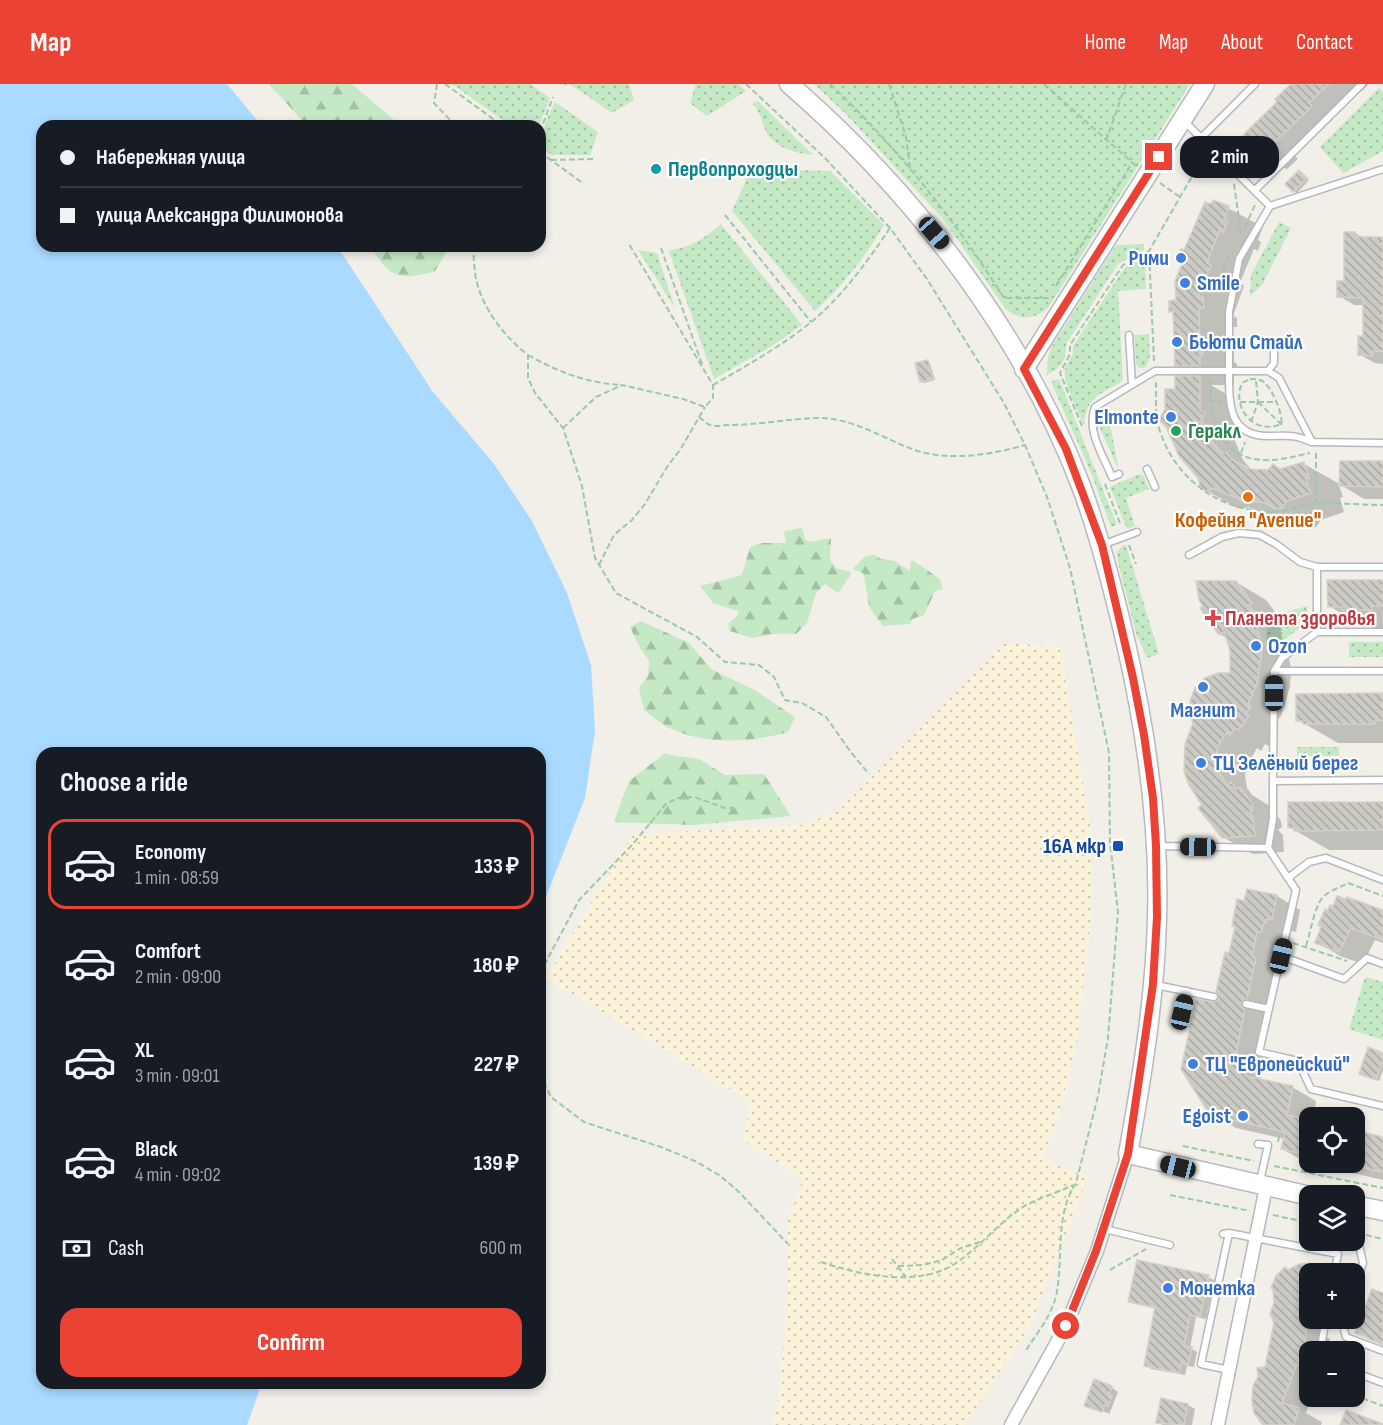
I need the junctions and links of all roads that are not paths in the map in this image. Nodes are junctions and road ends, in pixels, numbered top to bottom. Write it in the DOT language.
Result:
graph roads {
  1 [pos="789,84"];
  2 [pos="1205,84"];
  3 [pos="1255,84"];
  4 [pos="1362,84"];
  5 [pos="1182,120"];
  6 [pos="1201,138"];
  7 [pos="1383,169"];
  8 [pos="1255,190"];
  9 [pos="1270,206"];
  10 [pos="1129,335"];
  11 [pos="1274,352"];
  12 [pos="1024,369"];
  13 [pos="1229,371"];
  14 [pos="1268,371"];
  15 [pos="1131,385"];
  16 [pos="1312,442"];
  17 [pos="1383,443"];
  18 [pos="1147,469"];
  19 [pos="1119,474"];
  20 [pos="1155,487"];
  21 [pos="1137,532"];
  22 [pos="1102,545"];
  23 [pos="1189,555"];
  24 [pos="1317,567"];
  25 [pos="1383,567"];
  26 [pos="1317,632"];
  27 [pos="1383,632"];
  28 [pos="1274,670"];
  29 [pos="1383,671"];
  30 [pos="1383,780"];
  31 [pos="1273,781"];
  32 [pos="1156,846"];
  33 [pos="1268,848"];
  34 [pos="1288,878"];
  35 [pos="1383,880"];
  36 [pos="1281,956"];
  37 [pos="1383,964"];
  38 [pos="1153,984"];
  39 [pos="1187,991"];
  40 [pos="1214,997"];
  41 [pos="1246,1004"];
  42 [pos="1269,1009"];
  43 [pos="1182,1012"];
  44 [pos="1383,1106"];
  45 [pos="1258,1143"];
  46 [pos="1128,1154"];
  47 [pos="1263,1186"];
  48 [pos="1299,1194"];
  49 [pos="1365,1207"];
  50 [pos="1383,1211"];
  51 [pos="1104,1229"];
  52 [pos="1257,1238"];
  53 [pos="1170,1245"];
  54 [pos="1336,1263"];
  55 [pos="1343,1329"];
  56 [pos="1383,1351"];
  57 [pos="1229,1370"];
  58 [pos="1365,1376"];
  59 [pos="1383,1383"];
  60 [pos="1011,1425"];
  61 [pos="1218,1425"];
  1 -- 12 [label="main road"];
  2 -- 5 [label="main road"];
  3 -- 6 [label="lane"];
  4 -- 8 [label="lane"];
  5 -- 6 [label="lane"];
  5 -- 12 [label="main road"];
  6 -- 8 [label="lane"];
  7 -- 9 [label="lane"];
  8 -- 9 [label="lane"];
  9 -- 13 [label="lane"];
  10 -- 15 [label="lane"];
  11 -- 14 [label="lane"];
  12 -- 22 [label="main road"];
  13 -- 14 [label="lane"];
  13 -- 15 [label="lane"];
  13 -- 16 [label="lane"];
  14 -- 16 [label="lane"];
  15 -- 19 [label="lane"];
  16 -- 17 [label="lane"];
  18 -- 20 [label="lane"];
  21 -- 22 [label="lane"];
  22 -- 32 [label="main road"];
  23 -- 24 [label="lane"];
  24 -- 25 [label="lane"];
  24 -- 26 [label="lane"];
  26 -- 27 [label="lane"];
  26 -- 28 [label="lane"];
  28 -- 29 [label="lane"];
  28 -- 31 [label="lane"];
  30 -- 31 [label="lane"];
  31 -- 33 [label="lane"];
  32 -- 33 [label="lane"];
  32 -- 38 [label="main road"];
  33 -- 34 [label="lane"];
  34 -- 35 [label="lane"];
  34 -- 36 [label="lane"];
  36 -- 37 [label="lane"];
  36 -- 42 [label="lane"];
  38 -- 39 [label="lane"];
  38 -- 46 [label="main road"];
  39 -- 40 [label="lane"];
  39 -- 43 [label="lane"];
  41 -- 42 [label="lane"];
  42 -- 44 [label="lane"];
  45 -- 47 [label="lane"];
  46 -- 47 [label="main road"];
  46 -- 51 [label="street"];
  47 -- 48 [label="main road"];
  47 -- 52 [label="street"];
  49 -- 50 [label="main road"];
  51 -- 53 [label="lane"];
  51 -- 60 [label="street"];
  52 -- 54 [label="lane"];
  52 -- 57 [label="street"];
  52 -- 57 [label="lane"];
  55 -- 56 [label="lane"];
  57 -- 61 [label="street"];
  58 -- 59 [label="lane"];
}
